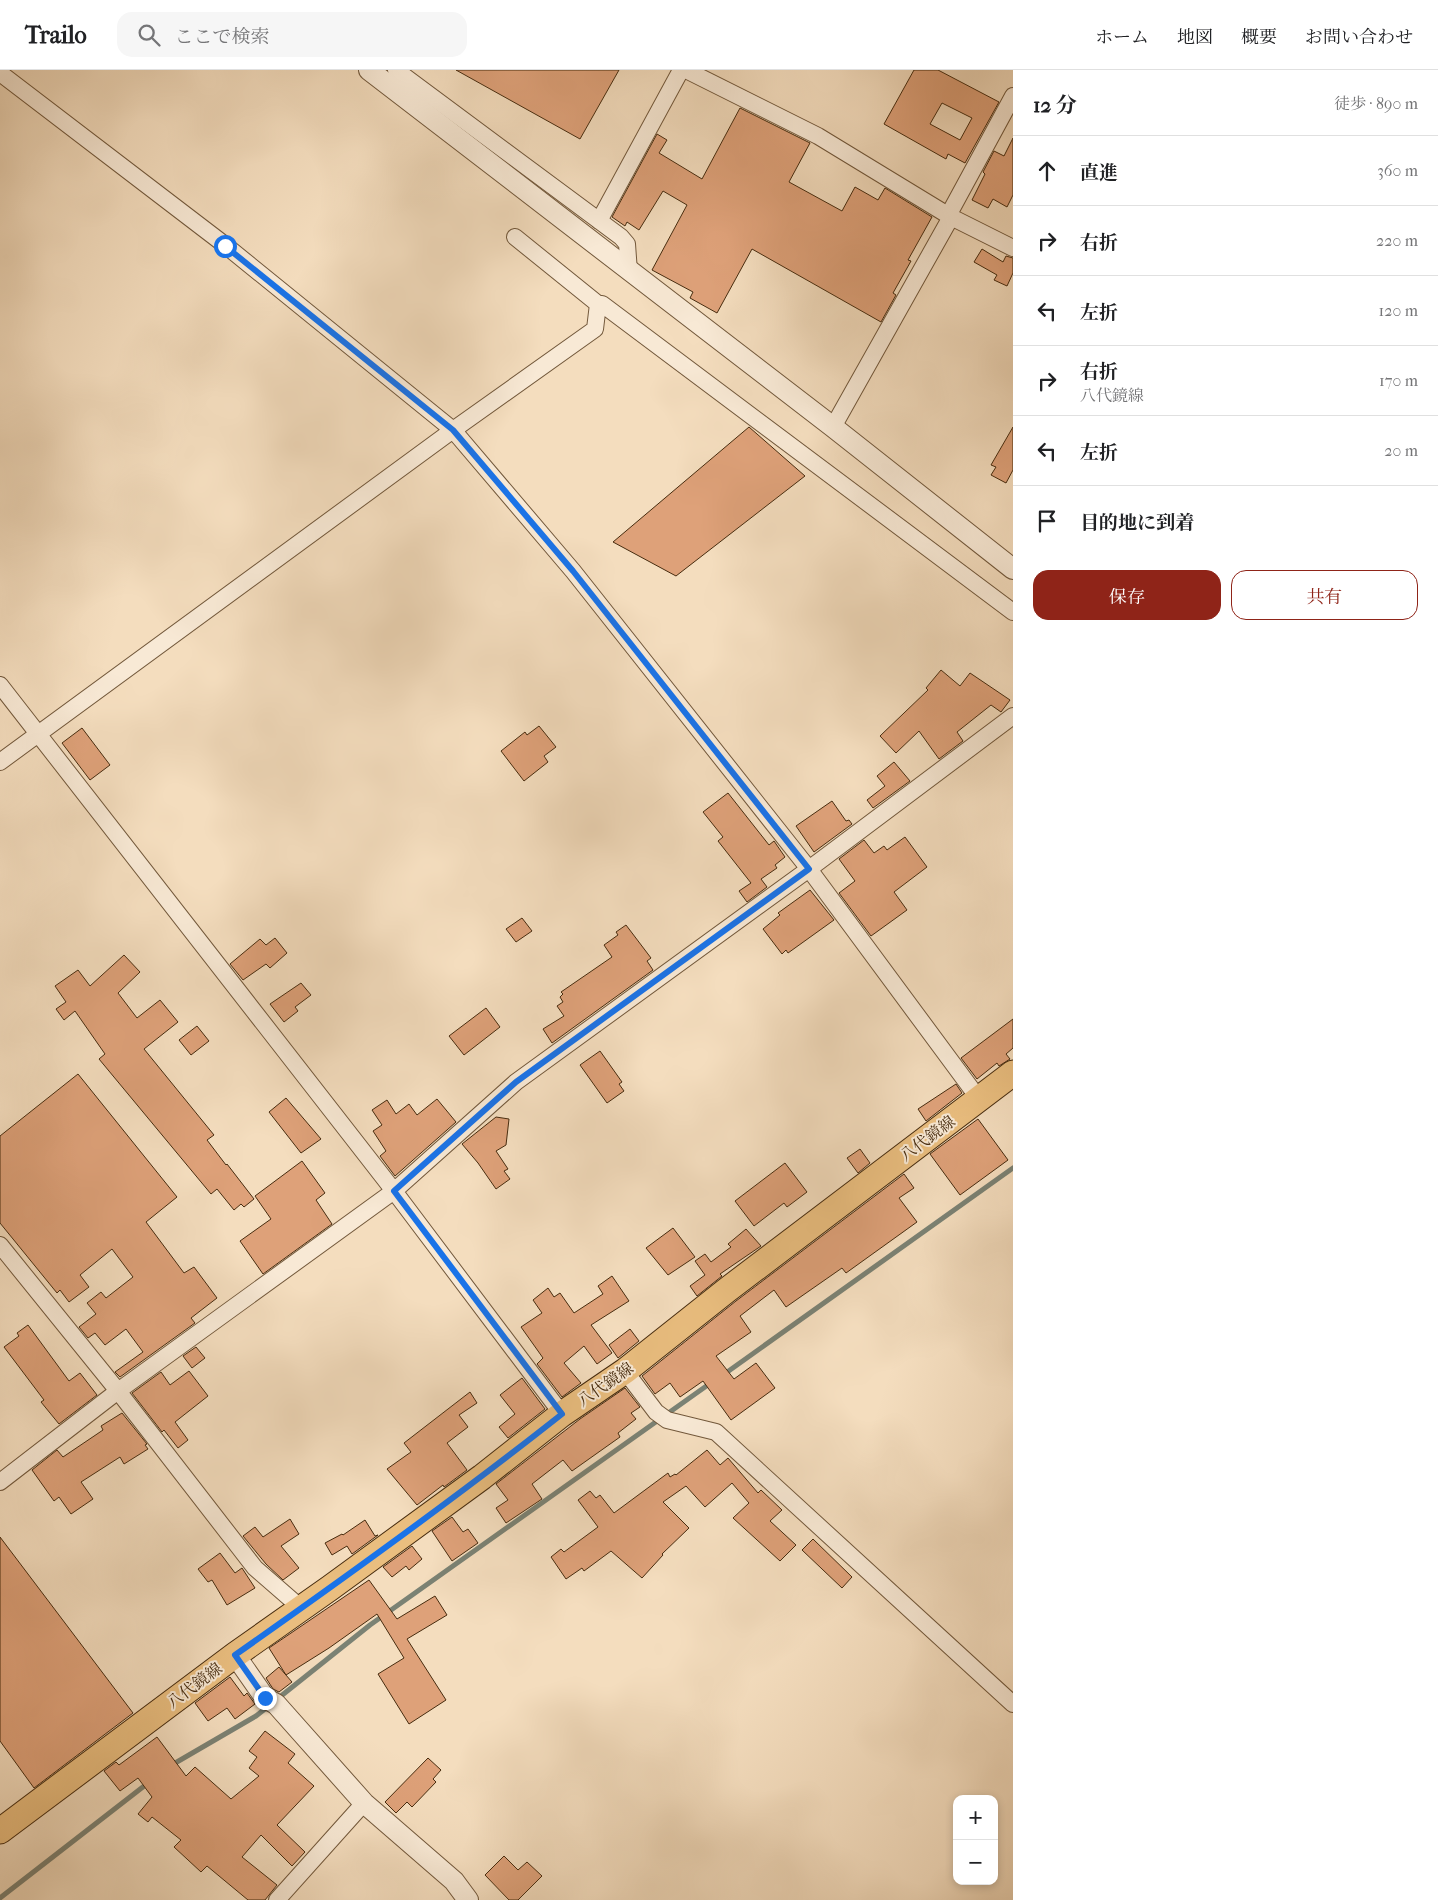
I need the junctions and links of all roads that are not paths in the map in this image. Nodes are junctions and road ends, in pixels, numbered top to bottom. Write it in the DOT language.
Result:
graph roads {
  1 [pos="369,70"];
  2 [pos="396,70"];
  3 [pos="681,70"];
  4 [pos="686,70"];
  5 [pos="0,73"];
  6 [pos="1013,96"];
  7 [pos="951,217"];
  8 [pos="599,221"];
  9 [pos="515,237"];
  10 [pos="1013,248"];
  11 [pos="630,272"];
  12 [pos="602,304"];
  13 [pos="833,427"];
  14 [pos="453,430"];
  15 [pos="1013,569"];
  16 [pos="1013,612"];
  17 [pos="0,685"];
  18 [pos="1013,716"];
  19 [pos="38,734"];
  20 [pos="0,762"];
  21 [pos="809,869"];
  22 [pos="1013,1073"];
  23 [pos="979,1099"];
  24 [pos="394,1191"];
  25 [pos="0,1245"];
  26 [pos="625,1371"];
  27 [pos="118,1390"];
  28 [pos="562,1414"];
  29 [pos="0,1482"];
  30 [pos="301,1608"];
  31 [pos="235,1655"];
  32 [pos="1013,1704"];
  33 [pos="364,1803"];
  34 [pos="0,1831"];
  35 [pos="456,1890"];
  36 [pos="277,1900"];
  37 [pos="468,1900"];
  1 -- 11 [label="street"];
  2 -- 8 [label="street"];
  3 -- 8 [label="street"];
  4 -- 7 [label="street"];
  5 -- 14 [label="street"];
  6 -- 7 [label="street"];
  7 -- 10 [label="street"];
  7 -- 13 [label="street"];
  8 -- 11 [label="street"];
  9 -- 14 [label="street"];
  11 -- 13 [label="street"];
  12 -- 16 [label="street"];
  13 -- 15 [label="street"];
  14 -- 19 [label="street"];
  14 -- 21 [label="street"];
  17 -- 19 [label="street"];
  18 -- 21 [label="street"];
  19 -- 20 [label="street"];
  19 -- 24 [label="street"];
  21 -- 23 [label="street"];
  21 -- 24 [label="street"];
  22 -- 23 [label="main road, 八代鏡線"];
  23 -- 26 [label="main road, 八代鏡線"];
  24 -- 27 [label="street"];
  24 -- 28 [label="street"];
  25 -- 27 [label="street"];
  26 -- 28 [label="main road, 八代鏡線"];
  26 -- 32 [label="street"];
  27 -- 29 [label="street"];
  27 -- 30 [label="street"];
  28 -- 30 [label="main road, 八代鏡線"];
  30 -- 31 [label="main road, 八代鏡線"];
  31 -- 33 [label="street"];
  31 -- 34 [label="main road, 八代鏡線"];
  33 -- 35 [label="street"];
  33 -- 36 [label="street"];
  35 -- 37 [label="street"];
}
